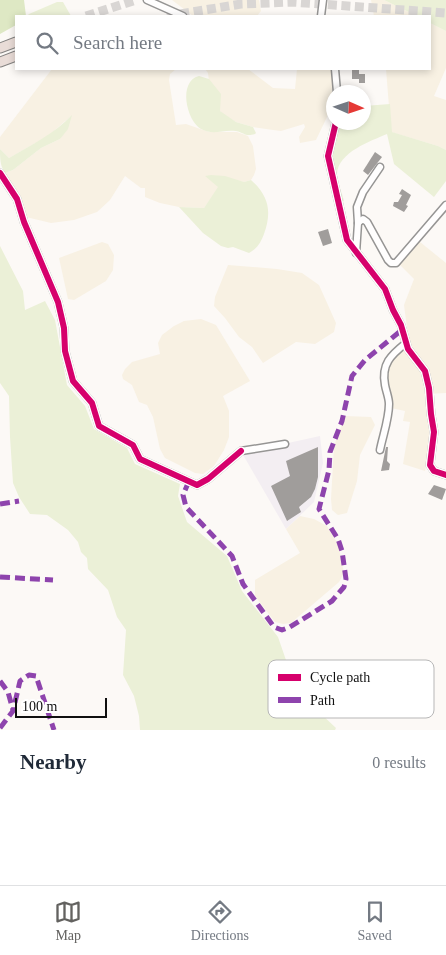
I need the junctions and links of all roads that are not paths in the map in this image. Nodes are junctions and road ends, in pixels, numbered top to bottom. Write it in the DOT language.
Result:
graph roads {
  1 [pos="148,0"];
  2 [pos="323,0"];
  3 [pos="181,15"];
  4 [pos="321,15"];
  5 [pos="15,42"];
  6 [pos="0,48"];
  7 [pos="15,56"];
  8 [pos="0,62"];
  9 [pos="335,70"];
  10 [pos="336,85"];
  11 [pos="334,130"];
  12 [pos="380,167"];
  13 [pos="0,173"];
  14 [pos="446,205"];
  15 [pos="358,223"];
  16 [pos="356,252"];
  17 [pos="406,343"];
  18 [pos="285,444"];
  19 [pos="380,450"];
  20 [pos="446,475"];
  1 -- 3 [label="street"];
  2 -- 4 [label="street"];
  5 -- 6 [label="highway"];
  7 -- 8 [label="highway"];
  9 -- 10 [label="street"];
  11 -- 16 [label="street"];
  12 -- 15 [label="street"];
  13 -- 18 [label="street"];
  14 -- 15 [label="street"];
  15 -- 16 [label="street"];
  16 -- 17 [label="street"];
  17 -- 19 [label="street"];
  17 -- 20 [label="street"];
}
